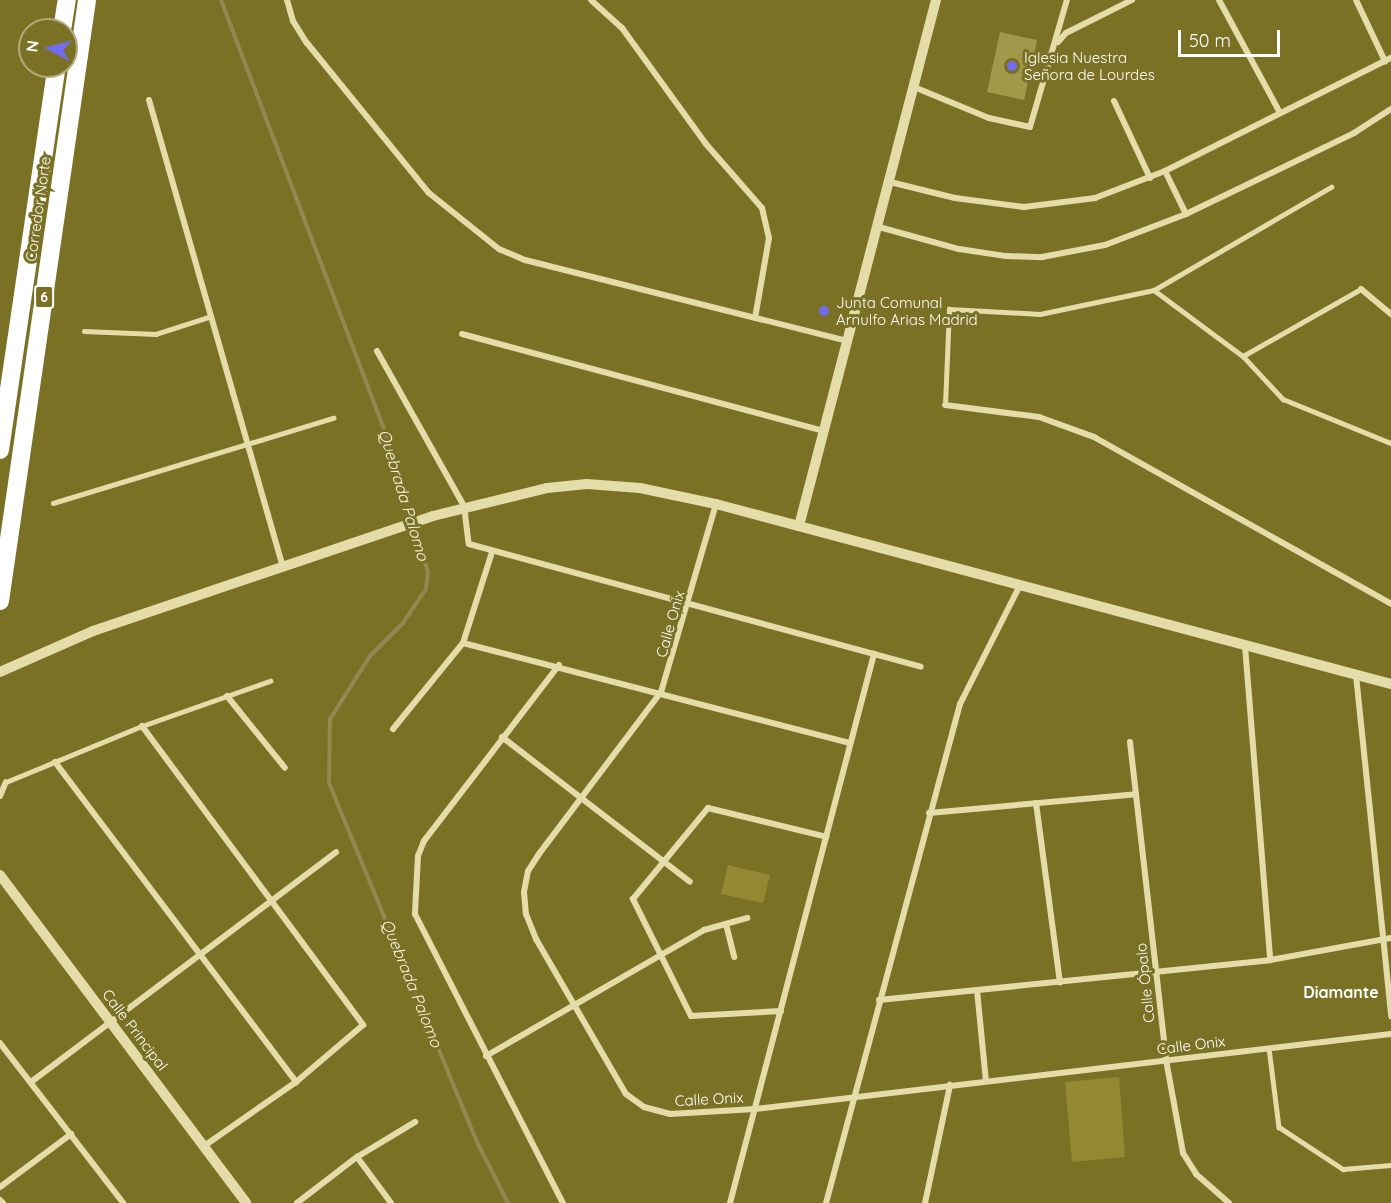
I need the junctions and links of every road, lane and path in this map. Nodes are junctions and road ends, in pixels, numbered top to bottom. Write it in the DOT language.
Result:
graph roads {
  1 [pos="67,0"];
  2 [pos="87,0"];
  3 [pos="287,0"];
  4 [pos="591,0"];
  5 [pos="936,0"];
  6 [pos="1067,0"];
  7 [pos="1132,0"];
  8 [pos="1219,0"];
  9 [pos="1356,0"];
  10 [pos="64,18"];
  11 [pos="1057,44"];
  12 [pos="1388,59"];
  13 [pos="55,78"];
  14 [pos="914,87"];
  15 [pos="149,100"];
  16 [pos="1114,101"];
  17 [pos="1391,109"];
  18 [pos="1280,113"];
  19 [pos="1165,171"];
  20 [pos="1150,178"];
  21 [pos="890,182"];
  22 [pos="1331,188"];
  23 [pos="1186,214"];
  24 [pos="879,227"];
  25 [pos="1361,289"];
  26 [pos="1154,290"];
  27 [pos="1391,314"];
  28 [pos="209,317"];
  29 [pos="755,318"];
  30 [pos="84,331"];
  31 [pos="462,334"];
  32 [pos="849,342"];
  33 [pos="377,351"];
  34 [pos="1243,356"];
  35 [pos="945,405"];
  36 [pos="333,418"];
  37 [pos="825,431"];
  38 [pos="1390,442"];
  39 [pos="246,447"];
  40 [pos="0,450"];
  41 [pos="53,502"];
  42 [pos="716,504"];
  43 [pos="464,506"];
  44 [pos="799,526"];
  45 [pos="492,552"];
  46 [pos="282,565"];
  47 [pos="1019,587"];
  48 [pos="1,597"];
  49 [pos="689,604"];
  50 [pos="1391,604"];
  51 [pos="463,643"];
  52 [pos="1245,646"];
  53 [pos="874,654"];
  54 [pos="559,665"];
  55 [pos="921,667"];
  56 [pos="0,672"];
  57 [pos="1356,675"];
  58 [pos="270,681"];
  59 [pos="1391,684"];
  60 [pos="661,692"];
  61 [pos="227,696"];
  62 [pos="142,726"];
  63 [pos="393,729"];
  64 [pos="502,736"];
  65 [pos="1130,742"];
  66 [pos="850,743"];
  67 [pos="55,762"];
  68 [pos="285,768"];
  69 [pos="6,782"];
  70 [pos="1136,794"];
  71 [pos="581,795"];
  72 [pos="0,796"];
  73 [pos="1036,803"];
  74 [pos="929,813"];
  75 [pos="827,837"];
  76 [pos="336,852"];
  77 [pos="662,860"];
  78 [pos="0,875"];
  79 [pos="690,882"];
  80 [pos="273,899"];
  81 [pos="747,918"];
  82 [pos="726,924"];
  83 [pos="1391,938"];
  84 [pos="1383,939"];
  85 [pos="202,953"];
  86 [pos="659,957"];
  87 [pos="734,957"];
  88 [pos="1270,960"];
  89 [pos="1156,973"];
  90 [pos="1060,982"];
  91 [pos="977,990"];
  92 [pos="879,1000"];
  93 [pos="574,1006"];
  94 [pos="781,1011"];
  95 [pos="1391,1016"];
  96 [pos="109,1020"];
  97 [pos="1391,1034"];
  98 [pos="0,1042"];
  99 [pos="1269,1048"];
  100 [pos="486,1056"];
  101 [pos="1166,1060"];
  102 [pos="986,1081"];
  103 [pos="31,1082"];
  104 [pos="296,1082"];
  105 [pos="950,1085"];
  106 [pos="854,1097"];
  107 [pos="755,1109"];
  108 [pos="416,1122"];
  109 [pos="71,1134"];
  110 [pos="204,1146"];
  111 [pos="357,1157"];
  112 [pos="1391,1165"];
  113 [pos="0,1187"];
  114 [pos="123,1203"];
  115 [pos="246,1203"];
  116 [pos="297,1203"];
  117 [pos="391,1203"];
  118 [pos="563,1203"];
  119 [pos="730,1203"];
  120 [pos="826,1203"];
  121 [pos="925,1203"];
  122 [pos="1229,1203"];
  1 -- 10 [label="highway"];
  2 -- 48 [label="highway, Corredor Norte / 6"];
  3 -- 29 [label="street"];
  4 -- 29 [label="street"];
  5 -- 14 [label="street"];
  6 -- 11 [label="street"];
  7 -- 11 [label="street"];
  8 -- 18 [label="street"];
  9 -- 12 [label="street"];
  11 -- 14 [label="street"];
  12 -- 18 [label="street"];
  13 -- 40 [label="highway, Corredor Norte / 6"];
  14 -- 21 [label="street"];
  15 -- 28 [label="street"];
  16 -- 20 [label="street"];
  17 -- 23 [label="street"];
  18 -- 19 [label="street"];
  19 -- 20 [label="street"];
  19 -- 23 [label="street"];
  20 -- 21 [label="street"];
  21 -- 24 [label="street"];
  22 -- 26 [label="lane"];
  23 -- 24 [label="street"];
  24 -- 32 [label="street"];
  25 -- 27 [label="street"];
  25 -- 34 [label="lane"];
  26 -- 34 [label="lane"];
  26 -- 35 [label="lane"];
  28 -- 30 [label="lane"];
  28 -- 39 [label="street"];
  29 -- 32 [label="street"];
  31 -- 37 [label="street"];
  32 -- 37 [label="street"];
  33 -- 43 [label="street"];
  34 -- 38 [label="lane"];
  35 -- 50 [label="street"];
  36 -- 39 [label="lane"];
  37 -- 44 [label="street"];
  39 -- 41 [label="lane"];
  39 -- 46 [label="street"];
  42 -- 43 [label="street"];
  42 -- 44 [label="street"];
  42 -- 49 [label="street, Calle Onix"];
  43 -- 45 [label="street"];
  43 -- 46 [label="street"];
  44 -- 47 [label="street"];
  45 -- 49 [label="street"];
  45 -- 51 [label="street"];
  46 -- 56 [label="street"];
  47 -- 52 [label="street"];
  47 -- 74 [label="street"];
  49 -- 53 [label="street"];
  49 -- 60 [label="street, Calle Onix"];
  51 -- 54 [label="street"];
  51 -- 63 [label="street"];
  52 -- 57 [label="street"];
  52 -- 88 [label="street"];
  53 -- 55 [label="street"];
  53 -- 66 [label="street"];
  54 -- 60 [label="street"];
  54 -- 64 [label="street"];
  57 -- 59 [label="street"];
  57 -- 84 [label="street"];
  58 -- 61 [label="lane"];
  60 -- 66 [label="street"];
  60 -- 71 [label="street, Calle Onix"];
  61 -- 62 [label="lane"];
  61 -- 68 [label="street"];
  62 -- 67 [label="lane"];
  62 -- 80 [label="street"];
  64 -- 71 [label="street"];
  64 -- 100 [label="street"];
  65 -- 70 [label="street, Calle Ópalo"];
  66 -- 75 [label="street"];
  67 -- 69 [label="lane"];
  67 -- 85 [label="street"];
  69 -- 72 [label="street"];
  70 -- 73 [label="street"];
  70 -- 89 [label="street, Calle Ópalo"];
  71 -- 77 [label="street"];
  71 -- 93 [label="street, Calle Onix"];
  73 -- 74 [label="street"];
  73 -- 90 [label="street"];
  74 -- 92 [label="street"];
  75 -- 77 [label="street"];
  75 -- 94 [label="street"];
  76 -- 80 [label="street"];
  77 -- 79 [label="street"];
  77 -- 86 [label="street"];
  78 -- 96 [label="street, Calle Principal"];
  80 -- 85 [label="street"];
  80 -- 104 [label="street"];
  81 -- 82 [label="street"];
  82 -- 86 [label="street"];
  82 -- 87 [label="street"];
  83 -- 84 [label="street"];
  84 -- 88 [label="street"];
  84 -- 95 [label="street"];
  85 -- 96 [label="street"];
  85 -- 104 [label="street"];
  86 -- 93 [label="street"];
  86 -- 94 [label="street"];
  88 -- 89 [label="street"];
  89 -- 90 [label="street"];
  89 -- 101 [label="street, Calle Ópalo"];
  90 -- 91 [label="street"];
  91 -- 92 [label="street"];
  91 -- 102 [label="street"];
  92 -- 106 [label="street"];
  93 -- 100 [label="street"];
  93 -- 107 [label="street, Calle Onix"];
  94 -- 107 [label="street"];
  96 -- 103 [label="street"];
  96 -- 110 [label="street, Calle Principal"];
  97 -- 99 [label="street, Calle Onix"];
  98 -- 103 [label="street"];
  99 -- 101 [label="street, Calle Onix"];
  99 -- 112 [label="lane"];
  100 -- 118 [label="street"];
  101 -- 102 [label="street, Calle Onix"];
  101 -- 122 [label="street, Calle Ópalo"];
  102 -- 105 [label="street, Calle Onix"];
  103 -- 109 [label="street"];
  104 -- 110 [label="street"];
  105 -- 106 [label="street, Calle Onix"];
  105 -- 121 [label="street"];
  106 -- 107 [label="street, Calle Onix"];
  106 -- 120 [label="street"];
  107 -- 119 [label="street"];
  108 -- 111 [label="street"];
  109 -- 113 [label="street"];
  109 -- 114 [label="street"];
  110 -- 115 [label="street, Calle Principal"];
  111 -- 116 [label="street"];
  111 -- 117 [label="street"];
}
